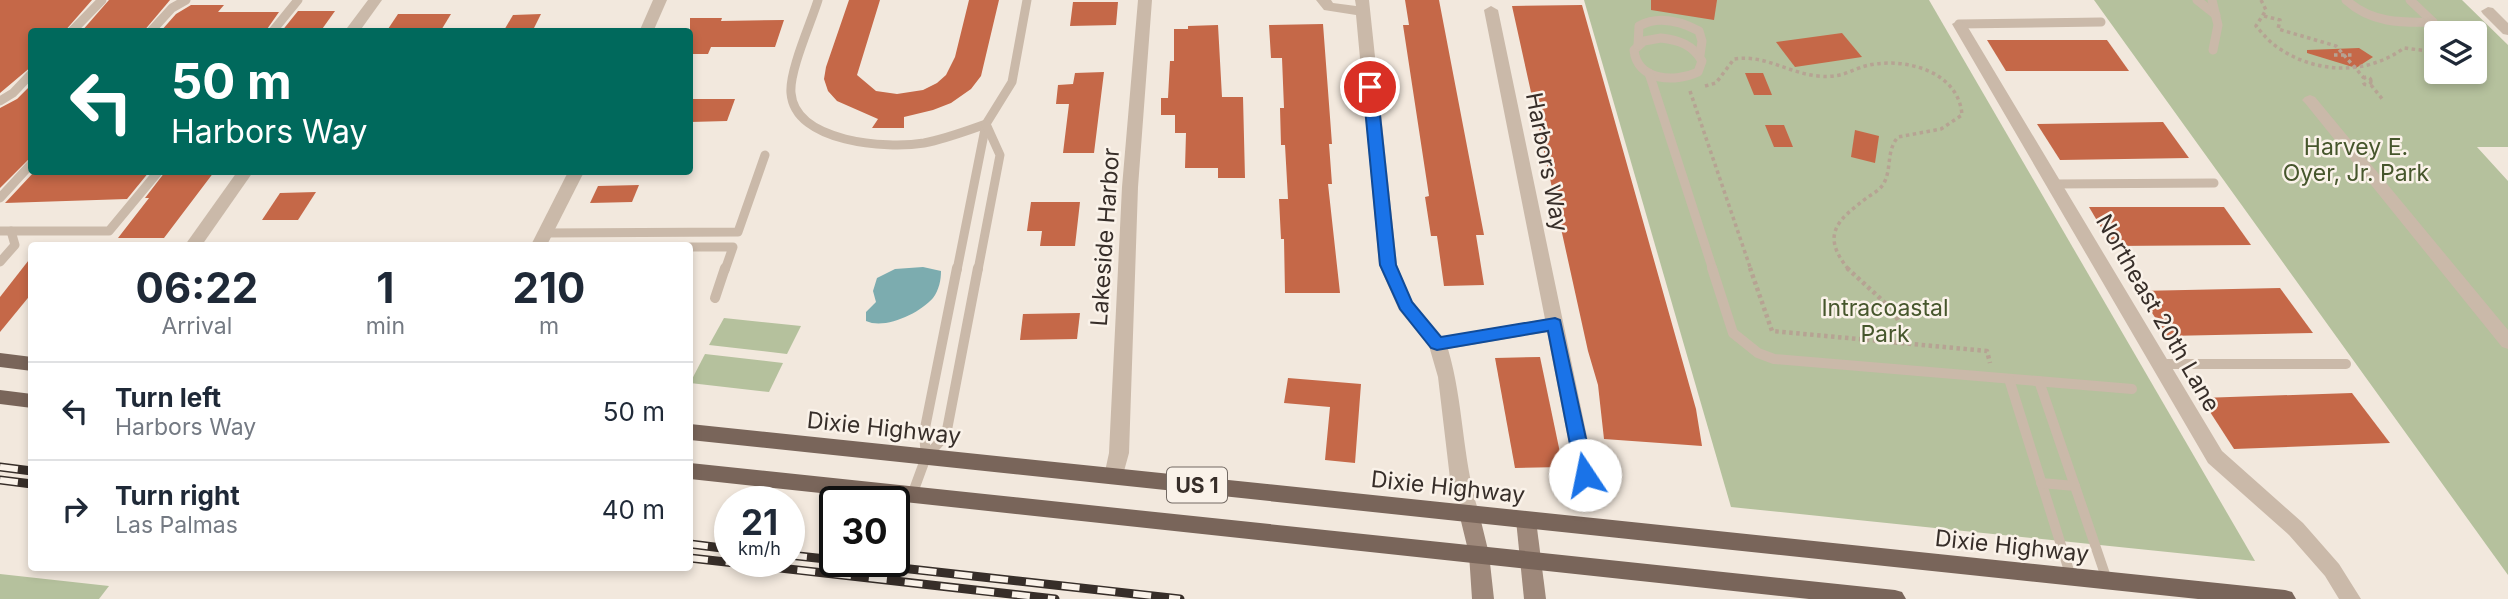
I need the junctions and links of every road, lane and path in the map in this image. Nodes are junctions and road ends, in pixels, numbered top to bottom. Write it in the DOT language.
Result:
graph roads {
  1 [pos="102,0"];
  2 [pos="186,0"];
  3 [pos="298,0"];
  4 [pos="375,0"];
  5 [pos="660,0"];
  6 [pos="818,0"];
  7 [pos="1027,0"];
  8 [pos="1145,0"];
  9 [pos="1323,0"];
  10 [pos="2197,0"];
  11 [pos="2212,0"];
  12 [pos="2261,0"];
  13 [pos="2346,0"];
  14 [pos="2410,0"];
  15 [pos="1362,6"];
  16 [pos="1491,10"];
  17 [pos="2488,11"];
  18 [pos="2264,16"];
  19 [pos="2219,17"];
  20 [pos="2101,22"];
  21 [pos="1959,24"];
  22 [pos="75,28"];
  23 [pos="154,28"];
  24 [pos="275,28"];
  25 [pos="354,28"];
  26 [pos="648,28"];
  27 [pos="2508,31"];
  28 [pos="1638,45"];
  29 [pos="2213,50"];
  30 [pos="2424,51"];
  31 [pos="1700,55"];
  32 [pos="2334,55"];
  33 [pos="2355,55"];
  34 [pos="2346,57"];
  35 [pos="2356,68"];
  36 [pos="1649,73"];
  37 [pos="28,77"];
  38 [pos="2310,100"];
  39 [pos="2383,100"];
  40 [pos="0,101"];
  41 [pos="986,124"];
  42 [pos="765,155"];
  43 [pos="28,167"];
  44 [pos="156,175"];
  45 [pos="243,175"];
  46 [pos="574,175"];
  47 [pos="2214,183"];
  48 [pos="2054,184"];
  49 [pos="0,198"];
  50 [pos="11,231"];
  51 [pos="738,232"];
  52 [pos="0,234"];
  53 [pos="542,239"];
  54 [pos="195,242"];
  55 [pos="693,247"];
  56 [pos="733,247"];
  57 [pos="0,262"];
  58 [pos="715,298"];
  59 [pos="1555,324"];
  60 [pos="2508,342"];
  61 [pos="1437,344"];
  62 [pos="1910,345"];
  63 [pos="0,360"];
  64 [pos="28,364"];
  65 [pos="2346,364"];
  66 [pos="1991,365"];
  67 [pos="2161,365"];
  68 [pos="2009,379"];
  69 [pos="2039,382"];
  70 [pos="2132,389"];
  71 [pos="0,397"];
  72 [pos="28,400"];
  73 [pos="693,432"];
  74 [pos="926,457"];
  75 [pos="693,471"];
  76 [pos="1585,475"];
  77 [pos="1114,476"];
  78 [pos="2041,483"];
  79 [pos="2075,486"];
  80 [pos="912,495"];
  81 [pos="1469,513"];
  82 [pos="1526,520"];
  83 [pos="1479,554"];
  84 [pos="1531,559"];
  85 [pos="2071,577"];
  86 [pos="2107,580"];
  87 [pos="1483,599"];
  88 [pos="1535,599"];
  89 [pos="1895,599"];
  90 [pos="2285,599"];
  91 [pos="2350,599"];
  1 -- 22 [label="lane"];
  2 -- 23 [label="lane"];
  3 -- 24 [label="lane"];
  4 -- 25 [label="street"];
  5 -- 26 [label="street"];
  6 -- 41 [label="lane"];
  7 -- 41 [label="lane"];
  8 -- 77 [label="street, Lakeside Harbor"];
  9 -- 15 [label="street"];
  10 -- 19 [label="lane"];
  11 -- 19 [label="lane"];
  12 -- 18 [label="path"];
  13 -- 14 [label="lane"];
  15 -- 61 [label="street"];
  16 -- 59 [label="street, Harbors Way"];
  17 -- 27 [label="street"];
  18 -- 34 [label="path"];
  18 -- 35 [label="path"];
  19 -- 29 [label="lane"];
  20 -- 21 [label="lane"];
  21 -- 48 [label="street, Northeast 20th Lane"];
  28 -- 31 [label="lane"];
  28 -- 31 [label="lane"];
  28 -- 36 [label="lane"];
  30 -- 35 [label="path"];
  31 -- 36 [label="lane"];
  32 -- 34 [label="path"];
  33 -- 34 [label="path"];
  34 -- 35 [label="path"];
  35 -- 39 [label="path"];
  36 -- 68 [label="lane"];
  37 -- 40 [label="lane"];
  38 -- 60 [label="street"];
  41 -- 74 [label="lane"];
  41 -- 74 [label="lane"];
  42 -- 51 [label="lane"];
  43 -- 49 [label="lane"];
  44 -- 50 [label="lane"];
  45 -- 54 [label="street"];
  46 -- 53 [label="street"];
  47 -- 48 [label="lane"];
  48 -- 67 [label="street, Northeast 20th Lane"];
  50 -- 52 [label="lane"];
  50 -- 57 [label="lane"];
  51 -- 53 [label="lane"];
  51 -- 56 [label="lane"];
  55 -- 56 [label="lane"];
  56 -- 58 [label="lane"];
  59 -- 61 [label="street"];
  59 -- 76 [label="street, Harbors Way"];
  61 -- 81 [label="street"];
  62 -- 62 [label="path"];
  62 -- 66 [label="path"];
  63 -- 64 [label="main road"];
  65 -- 67 [label="lane"];
  67 -- 91 [label="street, Northeast 20th Lane"];
  68 -- 69 [label="lane"];
  68 -- 78 [label="lane"];
  69 -- 70 [label="lane"];
  69 -- 79 [label="lane"];
  71 -- 72 [label="main road"];
  73 -- 74 [label="main road, Dixie Highway / US 1"];
  74 -- 77 [label="main road, Dixie Highway / US 1"];
  74 -- 80 [label="lane"];
  75 -- 80 [label="main road, US 1"];
  77 -- 81 [label="main road, Dixie Highway / US 1"];
  78 -- 79 [label="lane"];
  78 -- 85 [label="lane"];
  79 -- 86 [label="lane"];
  80 -- 83 [label="main road, US 1"];
  81 -- 82 [label="main road, Dixie Highway / US 1"];
  81 -- 83 [label="main road"];
  82 -- 84 [label="main road"];
  82 -- 85 [label="main road, Dixie Highway / US 1"];
  83 -- 84 [label="main road, US 1"];
  83 -- 87 [label="main road"];
  84 -- 88 [label="main road"];
  84 -- 89 [label="main road, US 1"];
  85 -- 86 [label="main road, Dixie Highway / US 1"];
  86 -- 90 [label="main road, Dixie Highway / US 1"];
}
